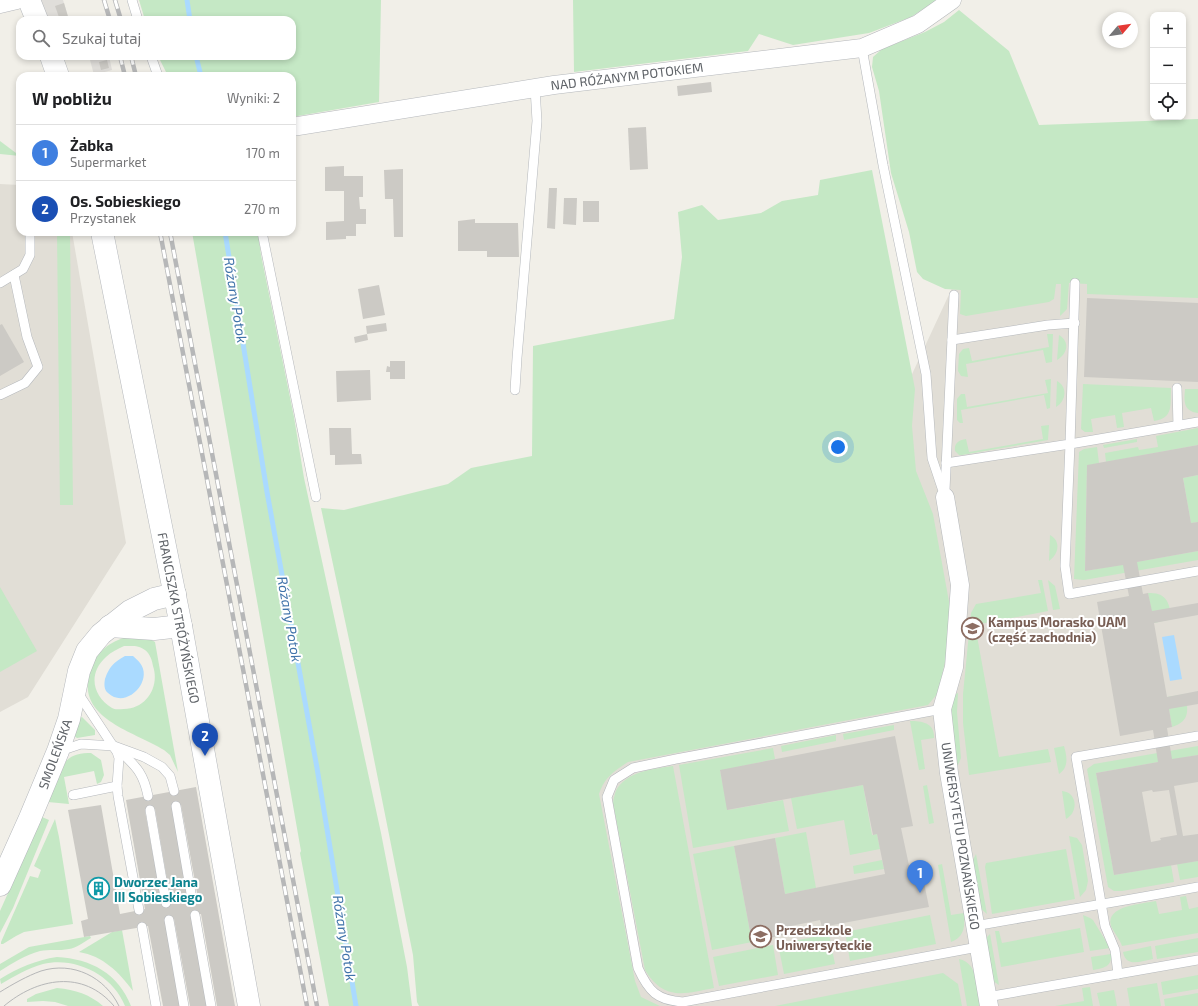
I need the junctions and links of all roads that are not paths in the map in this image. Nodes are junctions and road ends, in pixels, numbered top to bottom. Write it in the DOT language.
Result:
graph roads {
  1 [pos="17,0"];
  2 [pos="29,0"];
  3 [pos="132,0"];
  4 [pos="952,0"];
  5 [pos="0,4"];
  6 [pos="35,16"];
  7 [pos="137,16"];
  8 [pos="862,48"];
  9 [pos="52,60"];
  10 [pos="152,60"];
  11 [pos="57,72"];
  12 [pos="156,72"];
  13 [pos="535,88"];
  14 [pos="296,126"];
  15 [pos="30,236"];
  16 [pos="103,236"];
  17 [pos="263,236"];
  18 [pos="14,275"];
  19 [pos="1,279"];
  20 [pos="1075,284"];
  21 [pos="954,295"];
  22 [pos="1075,323"];
  23 [pos="952,340"];
  24 [pos="1177,388"];
  25 [pos="515,390"];
  26 [pos="0,395"];
  27 [pos="1198,422"];
  28 [pos="1178,426"];
  29 [pos="1070,444"];
  30 [pos="946,463"];
  31 [pos="316,497"];
  32 [pos="945,497"];
  33 [pos="1198,571"];
  34 [pos="175,594"];
  35 [pos="110,626"];
  36 [pos="181,626"];
  37 [pos="75,688"];
  38 [pos="942,709"];
  39 [pos="1198,736"];
  40 [pos="114,746"];
  41 [pos="58,751"];
  42 [pos="117,786"];
  43 [pos="174,791"];
  44 [pos="73,795"];
  45 [pos="148,796"];
  46 [pos="176,806"];
  47 [pos="150,810"];
  48 [pos="0,885"];
  49 [pos="1198,887"];
  50 [pos="192,899"];
  51 [pos="166,903"];
  52 [pos="1101,905"];
  53 [pos="139,910"];
  54 [pos="195,915"];
  55 [pos="169,920"];
  56 [pos="974,926"];
  57 [pos="142,927"];
  58 [pos="978,947"];
  59 [pos="1198,960"];
  60 [pos="1118,974"];
  61 [pos="988,1001"];
  62 [pos="156,1006"];
  63 [pos="184,1006"];
  64 [pos="210,1006"];
  65 [pos="249,1006"];
  1 -- 5 [label="street"];
  2 -- 6 [label="street"];
  3 -- 7 [label="lane"];
  4 -- 8 [label="street, NAD RÓŻANYM POTOKIEM"];
  8 -- 13 [label="street, NAD RÓŻANYM POTOKIEM"];
  8 -- 32 [label="lane"];
  9 -- 11 [label="street"];
  10 -- 12 [label="lane"];
  13 -- 14 [label="street, NAD RÓŻANYM POTOKIEM"];
  13 -- 25 [label="lane"];
  15 -- 18 [label="lane"];
  16 -- 34 [label="street, FRANCISZKA STRÓŻYŃSKIEGO"];
  17 -- 31 [label="lane"];
  18 -- 19 [label="lane"];
  18 -- 26 [label="lane"];
  20 -- 22 [label="lane"];
  21 -- 23 [label="lane"];
  22 -- 23 [label="lane"];
  22 -- 29 [label="lane"];
  23 -- 30 [label="lane"];
  24 -- 28 [label="lane"];
  27 -- 28 [label="lane"];
  28 -- 29 [label="lane"];
  29 -- 30 [label="lane"];
  29 -- 33 [label="lane"];
  30 -- 32 [label="lane"];
  32 -- 38 [label="street, UNIWERSYTETU POZNAŃSKIEGO"];
  34 -- 35 [label="street, SMOLEŃSKA"];
  34 -- 36 [label="street, FRANCISZKA STRÓŻYŃSKIEGO"];
  35 -- 36 [label="street"];
  35 -- 37 [label="street, SMOLEŃSKA"];
  36 -- 65 [label="street, FRANCISZKA STRÓŻYŃSKIEGO"];
  37 -- 40 [label="lane"];
  37 -- 41 [label="street, SMOLEŃSKA"];
  38 -- 56 [label="street, UNIWERSYTETU POZNAŃSKIEGO"];
  38 -- 58 [label="lane"];
  39 -- 52 [label="lane"];
  40 -- 41 [label="lane"];
  40 -- 42 [label="lane"];
  40 -- 43 [label="lane"];
  40 -- 45 [label="lane"];
  41 -- 48 [label="street, SMOLEŃSKA"];
  42 -- 44 [label="lane"];
  42 -- 53 [label="lane"];
  46 -- 50 [label="lane"];
  47 -- 51 [label="lane"];
  49 -- 52 [label="lane"];
  52 -- 56 [label="lane"];
  52 -- 60 [label="lane"];
  54 -- 64 [label="lane"];
  55 -- 63 [label="lane"];
  56 -- 58 [label="street, UNIWERSYTETU POZNAŃSKIEGO"];
  57 -- 62 [label="lane"];
  58 -- 61 [label="street, UNIWERSYTETU POZNAŃSKIEGO"];
  59 -- 60 [label="lane"];
  60 -- 61 [label="lane"];
}
